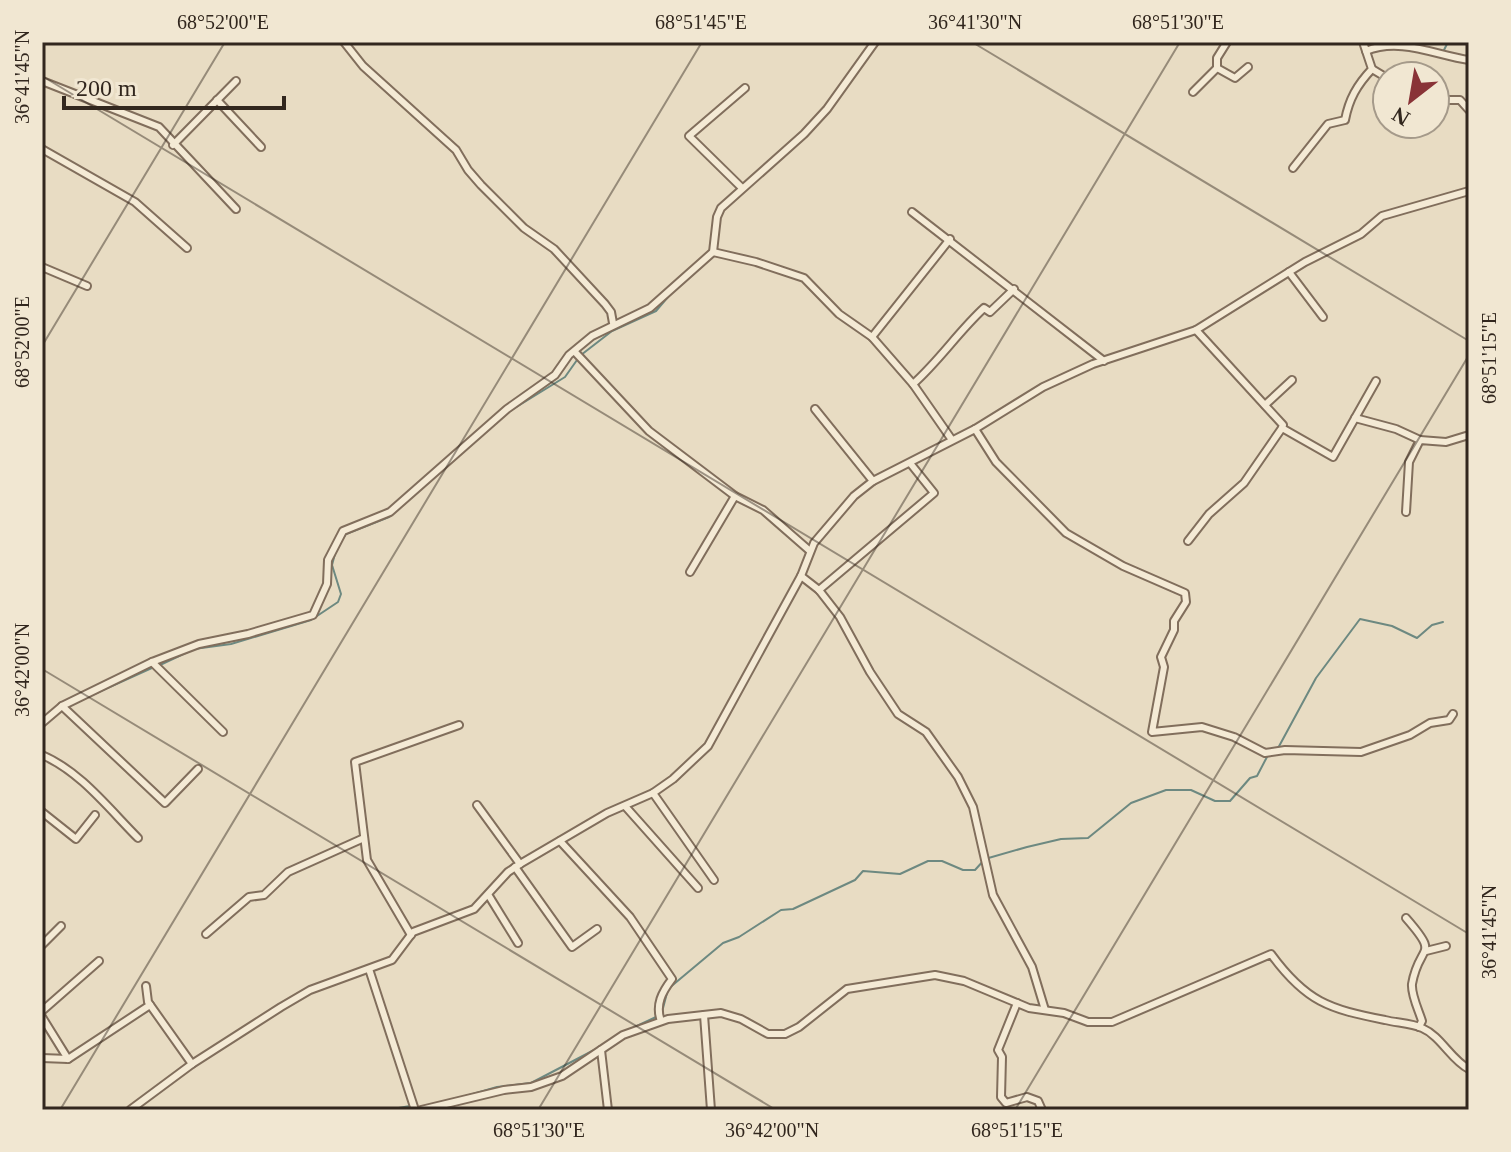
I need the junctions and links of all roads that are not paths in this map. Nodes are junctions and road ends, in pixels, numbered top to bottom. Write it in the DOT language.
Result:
graph roads {
  1 [pos="344,42"];
  2 [pos="875,42"];
  3 [pos="1227,42"];
  4 [pos="1363,42"];
  5 [pos="1366,51"];
  6 [pos="1469,60"];
  7 [pos="1371,66"];
  8 [pos="1248,67"];
  9 [pos="1217,68"];
  10 [pos="1371,70"];
  11 [pos="42,81"];
  12 [pos="236,81"];
  13 [pos="745,88"];
  14 [pos="1193,92"];
  15 [pos="217,100"];
  16 [pos="1451,100"];
  17 [pos="1469,110"];
  18 [pos="173,145"];
  19 [pos="261,147"];
  20 [pos="42,149"];
  21 [pos="1293,168"];
  22 [pos="742,188"];
  23 [pos="1469,191"];
  24 [pos="236,209"];
  25 [pos="912,212"];
  26 [pos="950,239"];
  27 [pos="187,248"];
  28 [pos="713,252"];
  29 [pos="42,267"];
  30 [pos="1289,272"];
  31 [pos="87,286"];
  32 [pos="1014,289"];
  33 [pos="1323,317"];
  34 [pos="613,323"];
  35 [pos="1196,330"];
  36 [pos="872,337"];
  37 [pos="575,352"];
  38 [pos="1104,361"];
  39 [pos="1292,380"];
  40 [pos="1376,381"];
  41 [pos="913,384"];
  42 [pos="1265,405"];
  43 [pos="815,409"];
  44 [pos="1355,418"];
  45 [pos="1282,428"];
  46 [pos="975,429"];
  47 [pos="1469,435"];
  48 [pos="952,440"];
  49 [pos="1420,440"];
  50 [pos="910,463"];
  51 [pos="873,481"];
  52 [pos="735,496"];
  53 [pos="1406,512"];
  54 [pos="1188,541"];
  55 [pos="810,551"];
  56 [pos="690,572"];
  57 [pos="801,576"];
  58 [pos="819,590"];
  59 [pos="152,662"];
  60 [pos="62,706"];
  61 [pos="1453,714"];
  62 [pos="42,723"];
  63 [pos="459,725"];
  64 [pos="223,732"];
  65 [pos="42,755"];
  66 [pos="198,769"];
  67 [pos="653,793"];
  68 [pos="477,805"];
  69 [pos="625,806"];
  70 [pos="42,812"];
  71 [pos="95,815"];
  72 [pos="138,838"];
  73 [pos="364,838"];
  74 [pos="560,841"];
  75 [pos="518,866"];
  76 [pos="714,880"];
  77 [pos="698,888"];
  78 [pos="489,896"];
  79 [pos="1406,918"];
  80 [pos="61,926"];
  81 [pos="597,929"];
  82 [pos="206,934"];
  83 [pos="411,935"];
  84 [pos="518,943"];
  85 [pos="42,945"];
  86 [pos="1446,946"];
  87 [pos="1426,951"];
  88 [pos="99,961"];
  89 [pos="369,969"];
  90 [pos="146,986"];
  91 [pos="1017,1003"];
  92 [pos="150,1005"];
  93 [pos="1045,1010"];
  94 [pos="42,1014"];
  95 [pos="704,1015"];
  96 [pos="661,1021"];
  97 [pos="1419,1027"];
  98 [pos="601,1050"];
  99 [pos="42,1058"];
  100 [pos="68,1059"];
  101 [pos="192,1064"];
  102 [pos="1469,1069"];
  103 [pos="130,1110"];
  104 [pos="415,1110"];
  105 [pos="421,1110"];
  106 [pos="608,1110"];
  107 [pos="711,1110"];
  108 [pos="1042,1110"];
  1 -- 34 [label="street"];
  2 -- 22 [label="street"];
  3 -- 9 [label="street"];
  4 -- 5 [label="street"];
  5 -- 6 [label="street"];
  5 -- 7 [label="street"];
  8 -- 9 [label="street"];
  9 -- 14 [label="street"];
  10 -- 21 [label="street"];
  11 -- 18 [label="street"];
  12 -- 15 [label="street"];
  13 -- 22 [label="street"];
  15 -- 18 [label="street"];
  15 -- 19 [label="street"];
  16 -- 17 [label="street"];
  18 -- 24 [label="street"];
  20 -- 27 [label="street"];
  22 -- 28 [label="street"];
  23 -- 30 [label="street"];
  25 -- 26 [label="street"];
  26 -- 32 [label="street"];
  26 -- 36 [label="street"];
  28 -- 34 [label="street"];
  28 -- 36 [label="street"];
  29 -- 31 [label="street"];
  30 -- 33 [label="street"];
  30 -- 35 [label="street"];
  32 -- 38 [label="street"];
  32 -- 41 [label="street"];
  34 -- 37 [label="street"];
  35 -- 38 [label="street"];
  35 -- 42 [label="street"];
  36 -- 41 [label="street"];
  37 -- 52 [label="street"];
  37 -- 59 [label="street"];
  38 -- 46 [label="street"];
  39 -- 42 [label="street"];
  40 -- 44 [label="street"];
  41 -- 48 [label="street"];
  42 -- 45 [label="street"];
  43 -- 51 [label="street"];
  44 -- 45 [label="street"];
  44 -- 49 [label="street"];
  45 -- 54 [label="street"];
  46 -- 48 [label="street"];
  46 -- 61 [label="street"];
  47 -- 49 [label="street"];
  48 -- 50 [label="street"];
  49 -- 53 [label="street"];
  50 -- 51 [label="street"];
  50 -- 58 [label="street"];
  51 -- 55 [label="street"];
  52 -- 55 [label="street"];
  52 -- 56 [label="street"];
  55 -- 57 [label="street"];
  57 -- 58 [label="street"];
  57 -- 67 [label="street"];
  58 -- 93 [label="street"];
  59 -- 60 [label="street"];
  59 -- 64 [label="street"];
  60 -- 62 [label="street"];
  60 -- 66 [label="street"];
  63 -- 73 [label="street"];
  65 -- 72 [label="street"];
  67 -- 69 [label="street"];
  67 -- 76 [label="street"];
  68 -- 75 [label="street"];
  69 -- 74 [label="street"];
  69 -- 77 [label="street"];
  70 -- 71 [label="street"];
  73 -- 82 [label="street"];
  73 -- 83 [label="street"];
  74 -- 75 [label="street"];
  74 -- 96 [label="street"];
  75 -- 78 [label="street"];
  75 -- 81 [label="street"];
  78 -- 83 [label="street"];
  78 -- 84 [label="street"];
  79 -- 87 [label="street"];
  80 -- 85 [label="street"];
  83 -- 89 [label="street"];
  86 -- 87 [label="street"];
  87 -- 97 [label="street"];
  88 -- 94 [label="street"];
  89 -- 101 [label="street"];
  89 -- 104 [label="street"];
  90 -- 92 [label="street"];
  91 -- 93 [label="street"];
  91 -- 95 [label="street"];
  91 -- 108 [label="street"];
  92 -- 100 [label="street"];
  92 -- 101 [label="street"];
  93 -- 97 [label="street"];
  94 -- 100 [label="street"];
  95 -- 96 [label="street"];
  95 -- 107 [label="street"];
  96 -- 98 [label="street"];
  97 -- 102 [label="street"];
  98 -- 105 [label="street"];
  98 -- 106 [label="street"];
  99 -- 100 [label="street"];
  101 -- 103 [label="street"];
}
